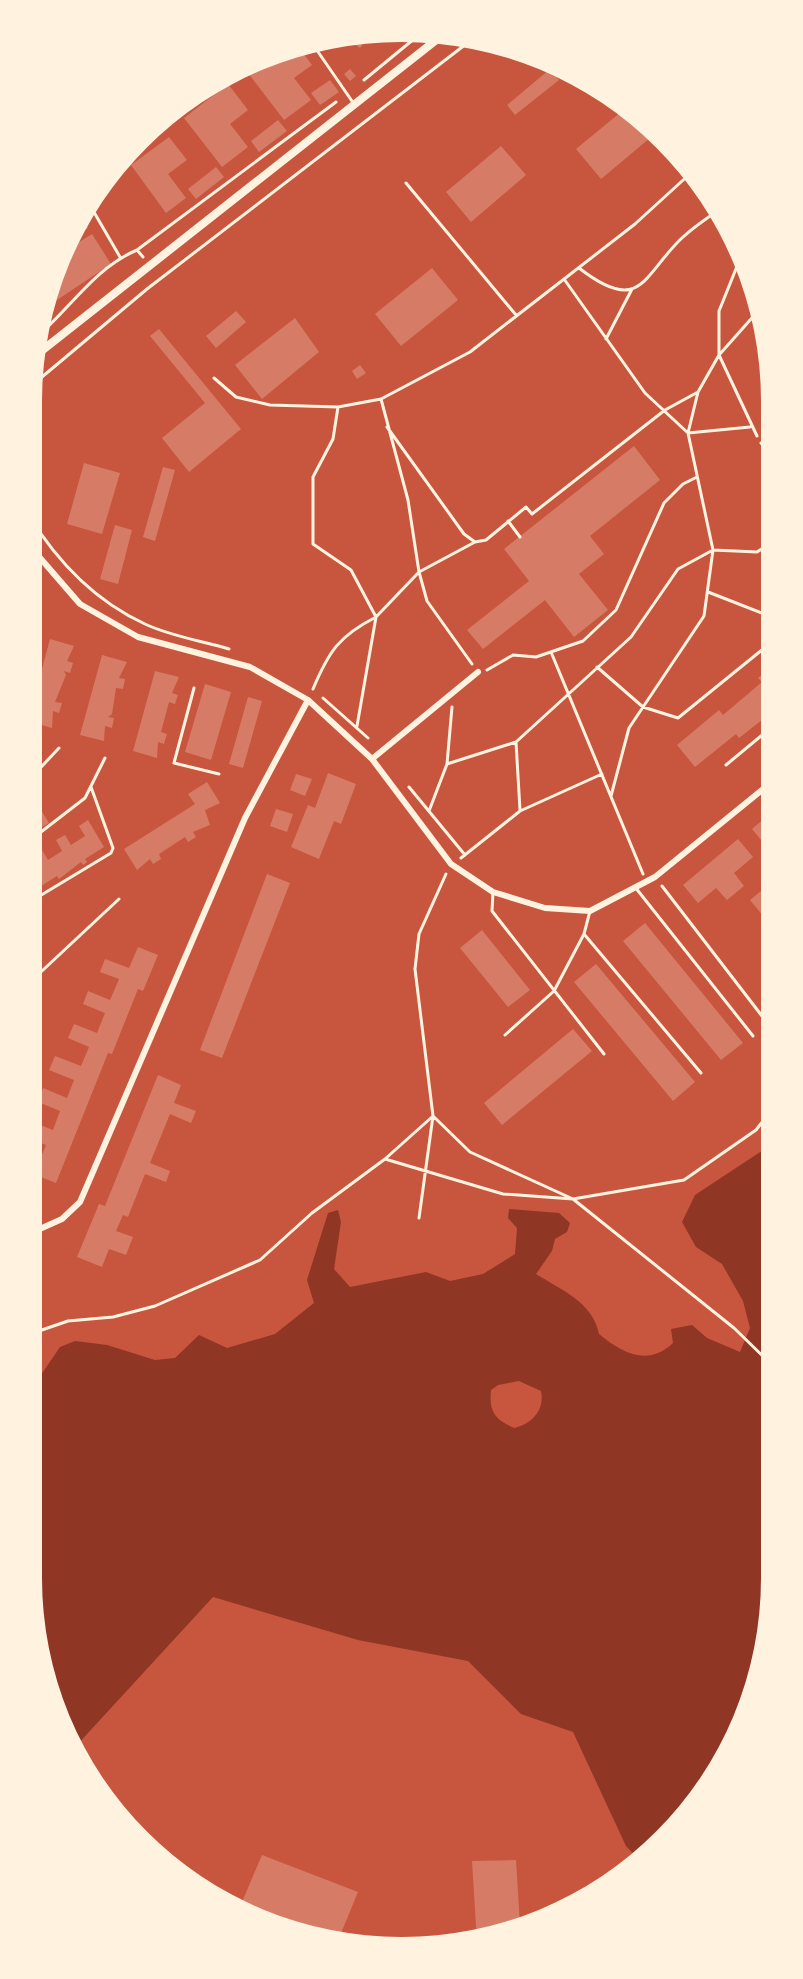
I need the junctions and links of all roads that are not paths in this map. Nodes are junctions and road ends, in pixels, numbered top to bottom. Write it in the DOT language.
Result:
graph roads {
  1 [pos="432,44"];
  2 [pos="318,52"];
  3 [pos="354,104"];
  4 [pos="46,347"];
  5 [pos="42,560"];
  6 [pos="478,672"];
  7 [pos="194,688"];
  8 [pos="308,700"];
  9 [pos="761,736"];
  10 [pos="372,759"];
  11 [pos="726,765"];
  12 [pos="219,774"];
  13 [pos="761,791"];
  14 [pos="635,887"];
  15 [pos="493,892"];
  16 [pos="590,911"];
  17 [pos="584,934"];
  18 [pos="554,991"];
  19 [pos="505,1035"];
  20 [pos="753,1036"];
  21 [pos="604,1054"];
  22 [pos="701,1073"];
  23 [pos="42,1228"];
  1 -- 3 [label="street"];
  2 -- 3 [label="lane"];
  3 -- 4 [label="street"];
  5 -- 8 [label="street"];
  6 -- 10 [label="street"];
  7 -- 12 [label="lane"];
  8 -- 10 [label="street"];
  8 -- 23 [label="street"];
  9 -- 11 [label="lane"];
  10 -- 15 [label="street"];
  13 -- 14 [label="street"];
  14 -- 16 [label="street"];
  14 -- 20 [label="lane"];
  15 -- 16 [label="street"];
  15 -- 18 [label="lane"];
  16 -- 17 [label="lane"];
  17 -- 18 [label="lane"];
  17 -- 22 [label="lane"];
  18 -- 19 [label="lane"];
  18 -- 21 [label="lane"];
}
